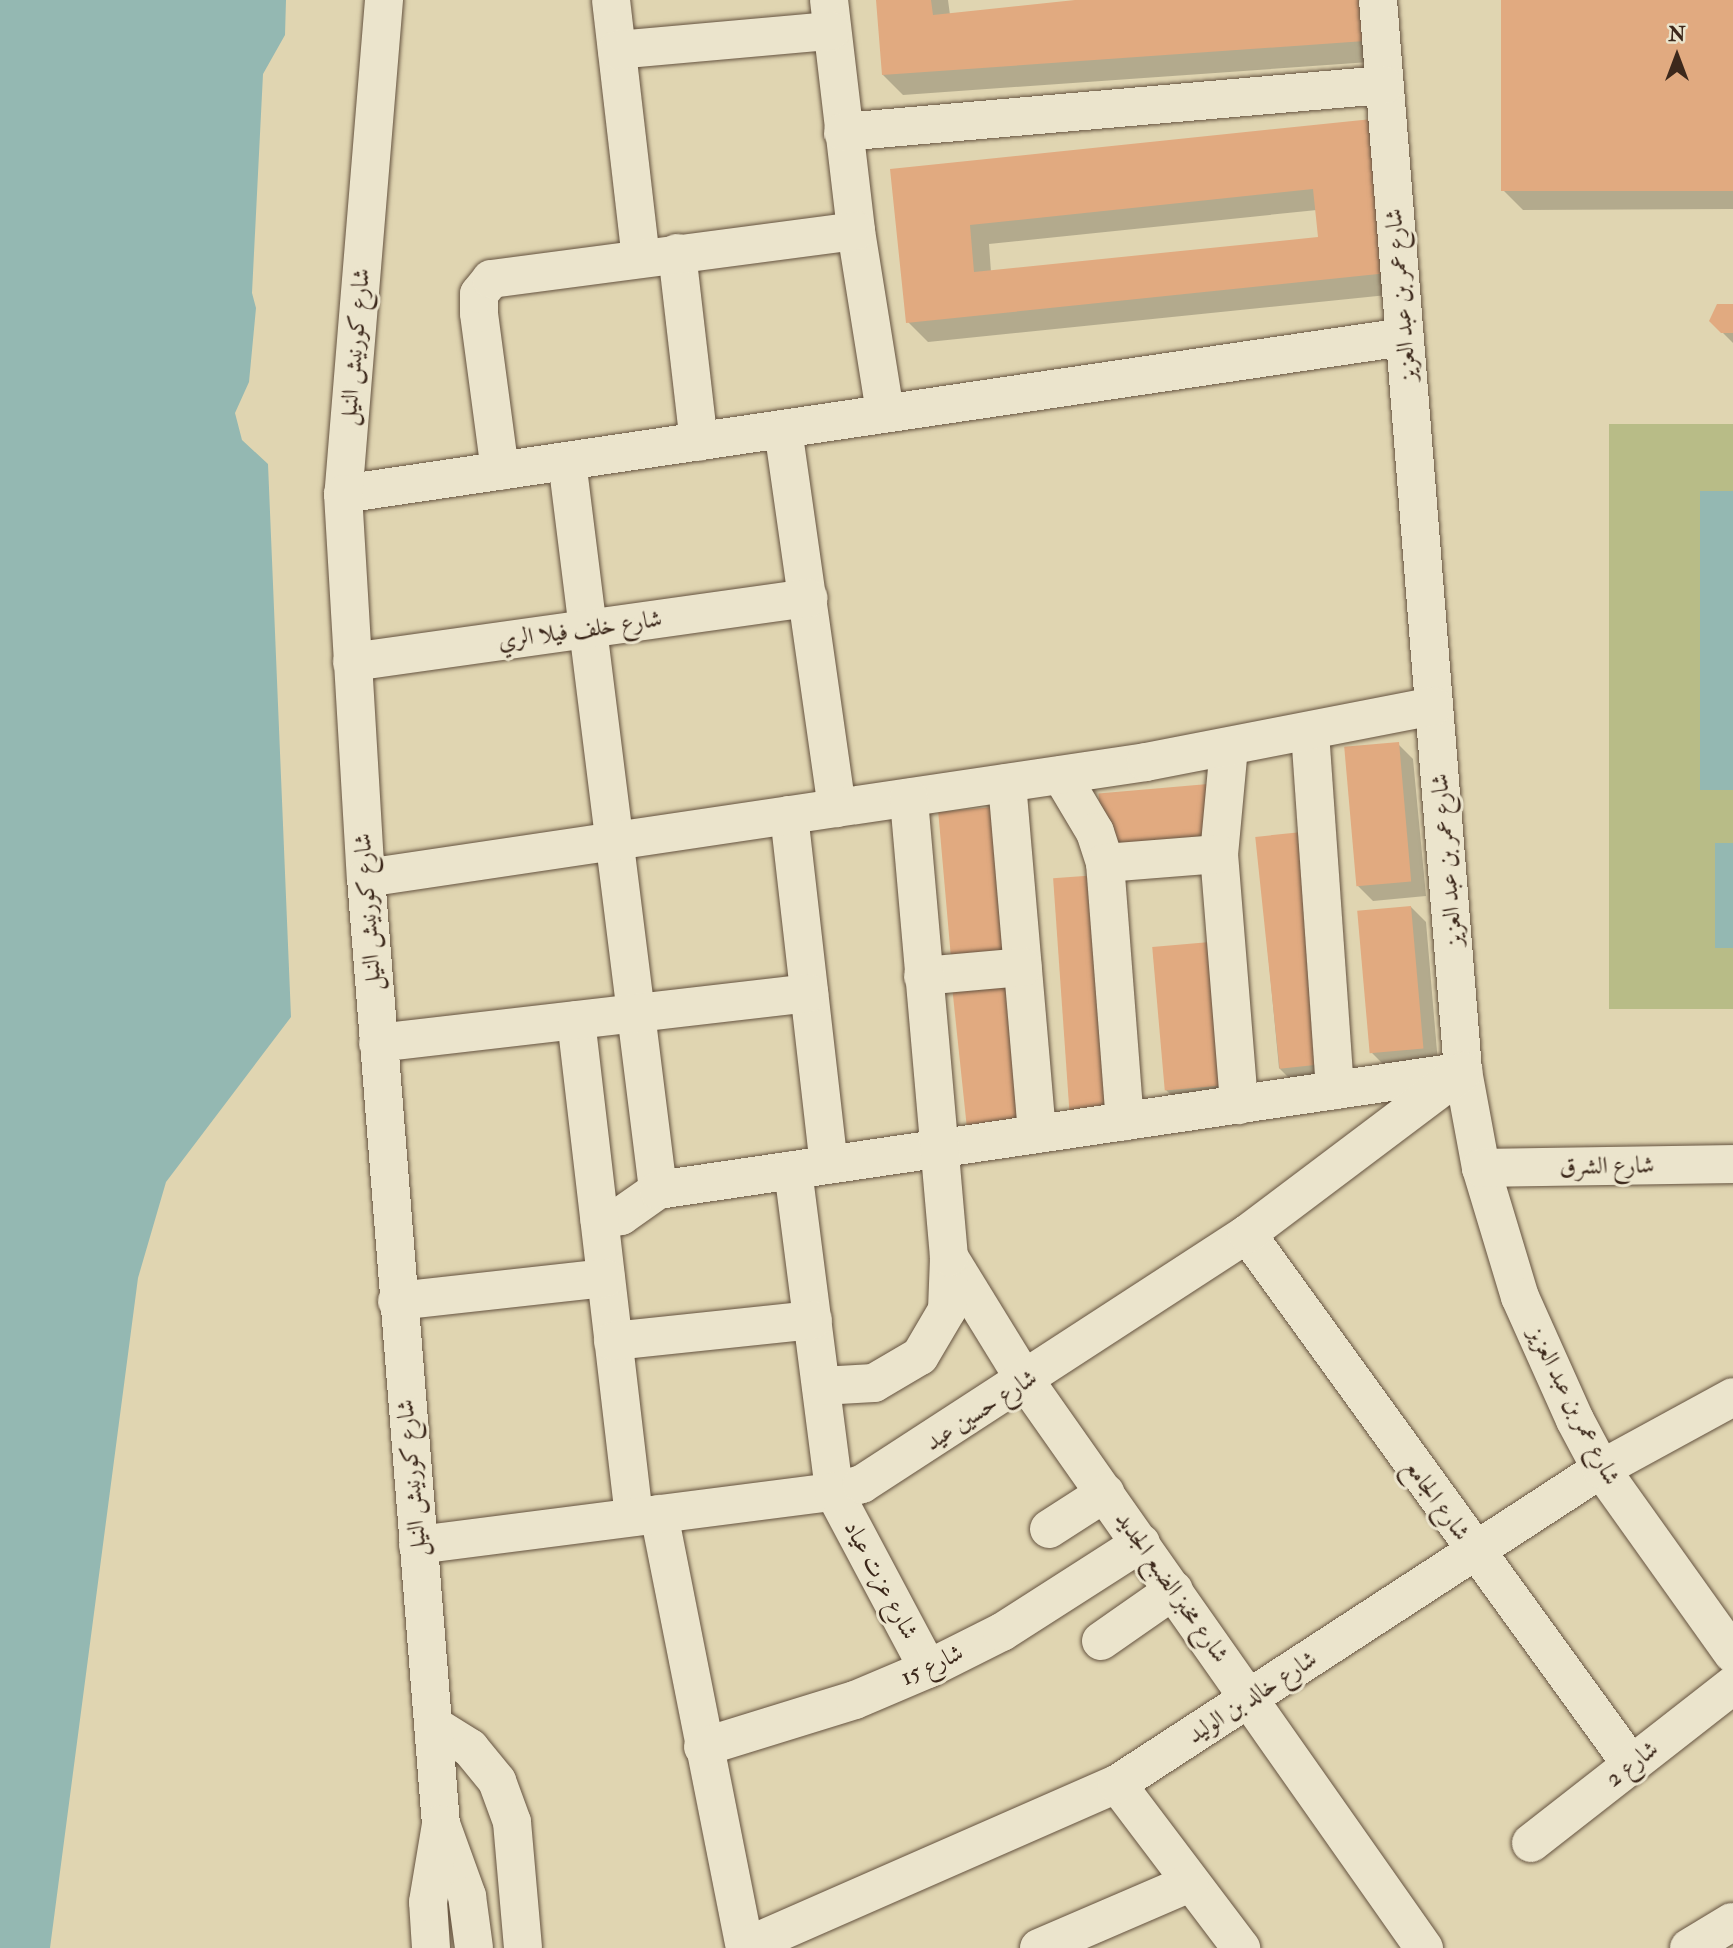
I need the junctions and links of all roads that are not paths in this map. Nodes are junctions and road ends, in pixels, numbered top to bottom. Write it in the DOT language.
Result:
graph roads {
  1 [pos="384,0"];
  2 [pos="611,0"];
  3 [pos="1378,0"];
  4 [pos="830,15"];
  5 [pos="617,50"];
  6 [pos="1384,85"];
  7 [pos="843,132"];
  8 [pos="856,230"];
  9 [pos="659,256"];
  10 [pos="1404,337"];
  11 [pos="885,412"];
  12 [pos="783,429"];
  13 [pos="699,442"];
  14 [pos="567,461"];
  15 [pos="500,471"];
  16 [pos="343,494"];
  17 [pos="808,598"];
  18 [pos="588,629"];
  19 [pos="352,662"];
  20 [pos="1434,706"];
  21 [pos="1310,732"];
  22 [pos="1229,747"];
  23 [pos="1061,775"];
  24 [pos="1007,783"];
  25 [pos="909,798"];
  26 [pos="837,808"];
  27 [pos="789,815"];
  28 [pos="615,841"];
  29 [pos="1219,854"];
  30 [pos="1105,863"];
  31 [pos="366,878"];
  32 [pos="1023,967"];
  33 [pos="923,976"];
  34 [pos="809,993"];
  35 [pos="636,1013"];
  36 [pos="576,1020"];
  37 [pos="378,1043"];
  38 [pos="1464,1071"];
  39 [pos="1335,1090"];
  40 [pos="1239,1105"];
  41 [pos="1125,1121"];
  42 [pos="1037,1134"];
  43 [pos="939,1149"];
  44 [pos="1733,1164"];
  45 [pos="811,1167"];
  46 [pos="1481,1168"];
  47 [pos="658,1190"];
  48 [pos="599,1220"];
  49 [pos="1247,1234"];
  50 [pos="949,1257"];
  51 [pos="606,1278"];
  52 [pos="397,1301"];
  53 [pos="813,1320"];
  54 [pos="613,1341"];
  55 [pos="1026,1382"];
  56 [pos="821,1386"];
  57 [pos="1733,1397"];
  58 [pos="1601,1469"];
  59 [pos="834,1492"];
  60 [pos="1105,1493"];
  61 [pos="647,1515"];
  62 [pos="1049,1529"];
  63 [pos="1141,1543"];
  64 [pos="418,1545"];
  65 [pos="1475,1553"];
  66 [pos="1174,1590"];
  67 [pos="1101,1641"];
  68 [pos="1733,1654"];
  69 [pos="928,1668"];
  70 [pos="1733,1685"];
  71 [pos="1251,1698"];
  72 [pos="433,1725"];
  73 [pos="703,1747"];
  74 [pos="1631,1764"];
  75 [pos="1117,1784"];
  76 [pos="441,1824"];
  77 [pos="1531,1843"];
  78 [pos="1190,1883"];
  79 [pos="1732,1922"];
  80 [pos="745,1947"];
  81 [pos="431,1948"];
  82 [pos="474,1948"];
  83 [pos="523,1948"];
  84 [pos="1039,1948"];
  85 [pos="1241,1948"];
  86 [pos="1424,1948"];
  87 [pos="1689,1948"];
  1 -- 16 [label="street, شارع كورنيش النيل"];
  2 -- 5 [label="street"];
  3 -- 6 [label="street, شارع عمر بن عبد العزيز"];
  4 -- 5 [label="street"];
  4 -- 7 [label="street"];
  5 -- 9 [label="street"];
  6 -- 7 [label="street"];
  6 -- 10 [label="street, شارع عمر بن عبد العزيز"];
  7 -- 8 [label="street"];
  8 -- 9 [label="street"];
  8 -- 11 [label="street"];
  9 -- 13 [label="street"];
  9 -- 15 [label="street"];
  10 -- 11 [label="street"];
  10 -- 20 [label="street, شارع عمر بن عبد العزيز"];
  11 -- 12 [label="street"];
  12 -- 13 [label="street"];
  12 -- 17 [label="street"];
  13 -- 14 [label="street"];
  14 -- 15 [label="street"];
  14 -- 18 [label="street"];
  15 -- 16 [label="street"];
  16 -- 19 [label="street, شارع كورنيش النيل"];
  17 -- 18 [label="street, شارع خلف فيلا الري"];
  17 -- 26 [label="street"];
  18 -- 19 [label="street, شارع خلف فيلا الري"];
  18 -- 28 [label="street"];
  19 -- 31 [label="street, شارع كورنيش النيل"];
  20 -- 21 [label="street"];
  20 -- 38 [label="street, شارع عمر بن عبد العزيز"];
  21 -- 22 [label="street"];
  21 -- 39 [label="street"];
  22 -- 23 [label="street"];
  22 -- 29 [label="street"];
  23 -- 24 [label="street"];
  23 -- 30 [label="street"];
  24 -- 25 [label="street"];
  24 -- 32 [label="street"];
  25 -- 26 [label="street"];
  25 -- 33 [label="street"];
  26 -- 27 [label="street"];
  27 -- 28 [label="street"];
  27 -- 34 [label="street"];
  28 -- 31 [label="street"];
  28 -- 35 [label="street"];
  29 -- 30 [label="street"];
  29 -- 40 [label="street"];
  30 -- 41 [label="street"];
  31 -- 37 [label="street, شارع كورنيش النيل"];
  32 -- 33 [label="street"];
  32 -- 42 [label="street"];
  33 -- 43 [label="street"];
  34 -- 35 [label="street"];
  34 -- 45 [label="street"];
  35 -- 36 [label="street"];
  35 -- 47 [label="street"];
  36 -- 37 [label="street"];
  36 -- 48 [label="street"];
  37 -- 52 [label="street, شارع كورنيش النيل"];
  38 -- 39 [label="street"];
  38 -- 46 [label="street, شارع عمر بن عبد العزيز"];
  38 -- 49 [label="street, شارع حسين عيد"];
  39 -- 40 [label="street"];
  40 -- 41 [label="street"];
  41 -- 42 [label="street"];
  42 -- 43 [label="street"];
  43 -- 45 [label="street"];
  43 -- 50 [label="street"];
  44 -- 46 [label="street, شارع الشرق"];
  45 -- 47 [label="street"];
  45 -- 53 [label="street"];
  46 -- 58 [label="street, شارع عمر بن عبد العزيز"];
  47 -- 48 [label="street"];
  48 -- 51 [label="street"];
  49 -- 55 [label="street, شارع حسين عيد"];
  49 -- 65 [label="street, شارع الجامع"];
  50 -- 55 [label="street, شارع مخبز الضبع الجديد"];
  50 -- 56 [label="street"];
  51 -- 52 [label="street"];
  51 -- 54 [label="street"];
  52 -- 64 [label="street, شارع كورنيش النيل"];
  53 -- 54 [label="street"];
  53 -- 56 [label="street"];
  54 -- 61 [label="street"];
  55 -- 59 [label="street, شارع حسين عيد"];
  55 -- 60 [label="street, شارع مخبز الضبع الجديد"];
  56 -- 59 [label="street"];
  57 -- 58 [label="street, شارع خالد بن الوليد"];
  58 -- 65 [label="street, شارع خالد بن الوليد"];
  58 -- 68 [label="street, شارع عمر بن عبد العزيز"];
  59 -- 61 [label="street, شارع حسين عيد"];
  59 -- 69 [label="street, شارع عزت عياد"];
  60 -- 62 [label="street"];
  60 -- 63 [label="street, شارع مخبز الضبع الجديد"];
  61 -- 64 [label="street, شارع حسين عيد"];
  61 -- 73 [label="street"];
  63 -- 66 [label="street, شارع مخبز الضبع الجديد"];
  63 -- 69 [label="street, شارع 15"];
  64 -- 72 [label="street, شارع كورنيش النيل"];
  65 -- 71 [label="street, شارع خالد بن الوليد"];
  65 -- 74 [label="street, شارع الجامع"];
  66 -- 67 [label="street"];
  66 -- 71 [label="street, شارع مخبز الضبع الجديد"];
  69 -- 73 [label="street, شارع 15"];
  70 -- 74 [label="street, شارع 2"];
  71 -- 75 [label="street, شارع خالد بن الوليد"];
  71 -- 86 [label="street, شارع مخبز الضبع الجديد"];
  72 -- 76 [label="street, شارع كورنيش النيل"];
  72 -- 83 [label="street"];
  73 -- 80 [label="street"];
  74 -- 77 [label="street, شارع 2"];
  75 -- 78 [label="street"];
  75 -- 80 [label="street, شارع خالد بن الوليد"];
  76 -- 81 [label="street, شارع كورنيش النيل"];
  76 -- 82 [label="street, شارع كورنيش النيل"];
  78 -- 84 [label="street"];
  78 -- 85 [label="street"];
  79 -- 87 [label="street"];
}
